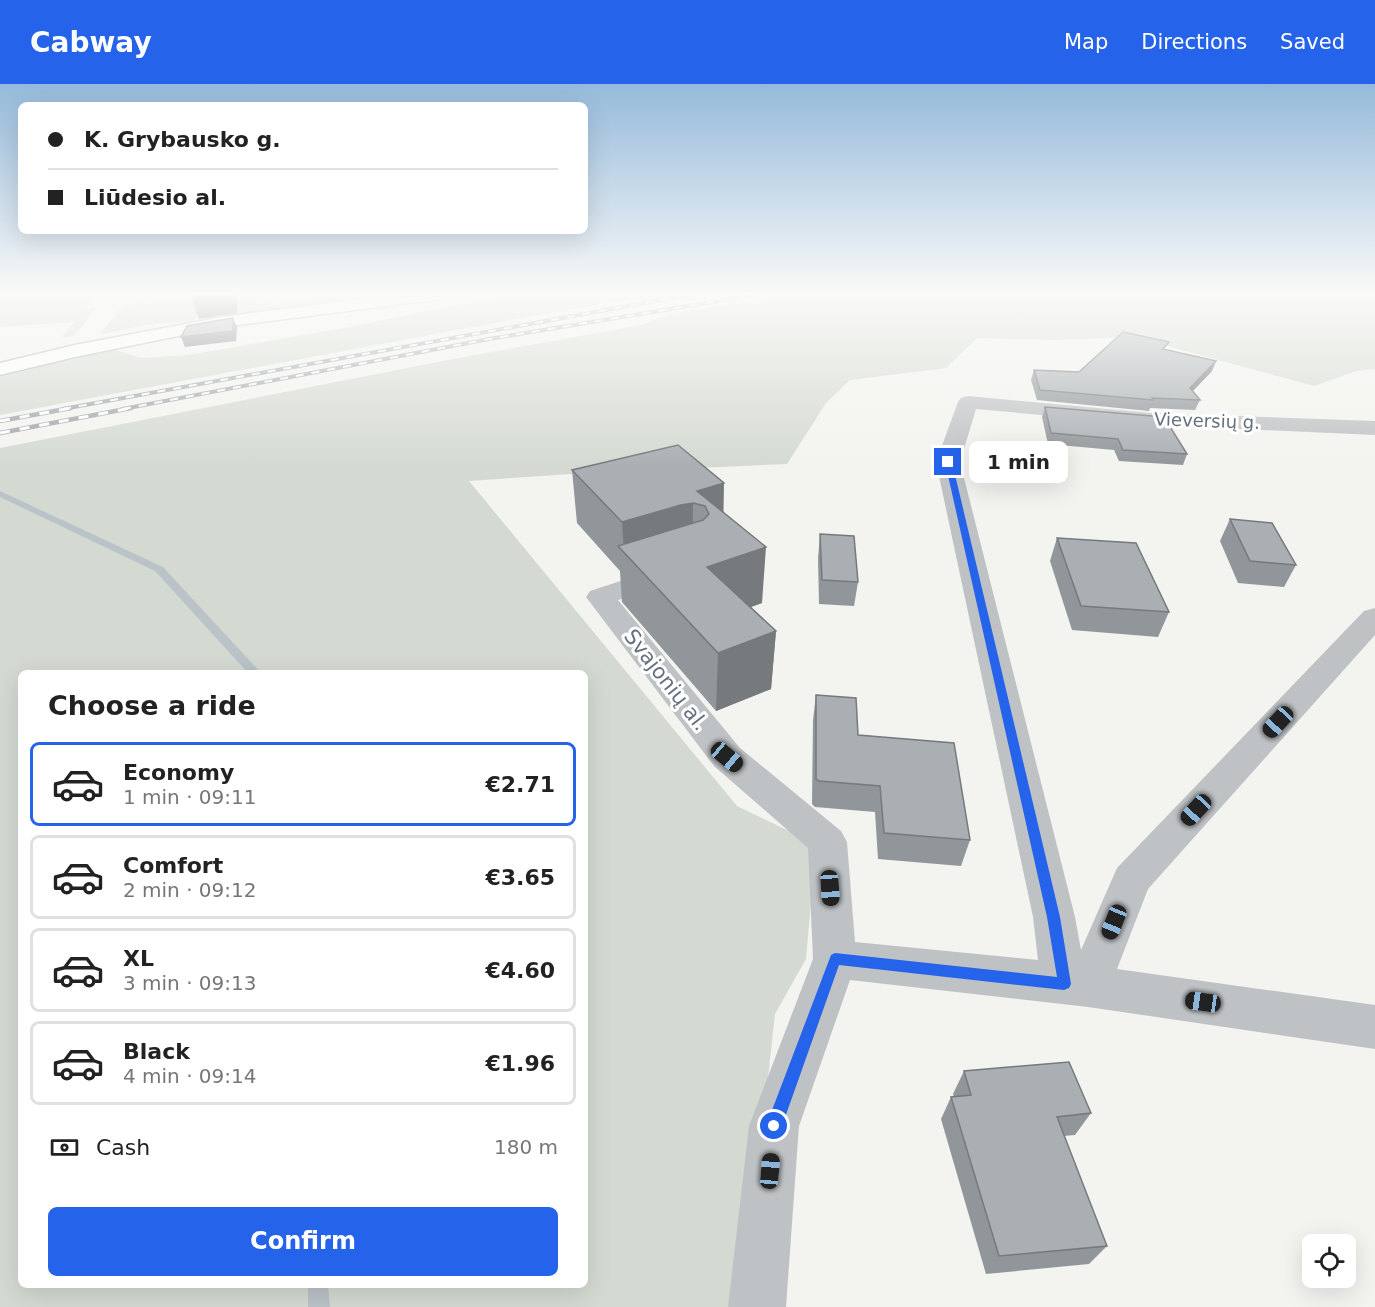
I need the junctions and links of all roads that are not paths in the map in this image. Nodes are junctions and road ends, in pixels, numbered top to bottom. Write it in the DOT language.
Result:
graph roads {
  1 [pos="75,351"];
  2 [pos="0,369"];
  3 [pos="1375,428"];
  4 [pos="692,567"];
  5 [pos="1375,617"];
  6 [pos="835,959"];
  7 [pos="1076,985"];
  8 [pos="1375,1027"];
  9 [pos="757,1307"];
  1 -- 2 [label="main road"];
  3 -- 7 [label="street, Vieversių g."];
  4 -- 6 [label="street, Svajonių al."];
  5 -- 7 [label="street"];
  6 -- 7 [label="street"];
  6 -- 9 [label="street"];
  7 -- 8 [label="street"];
}
